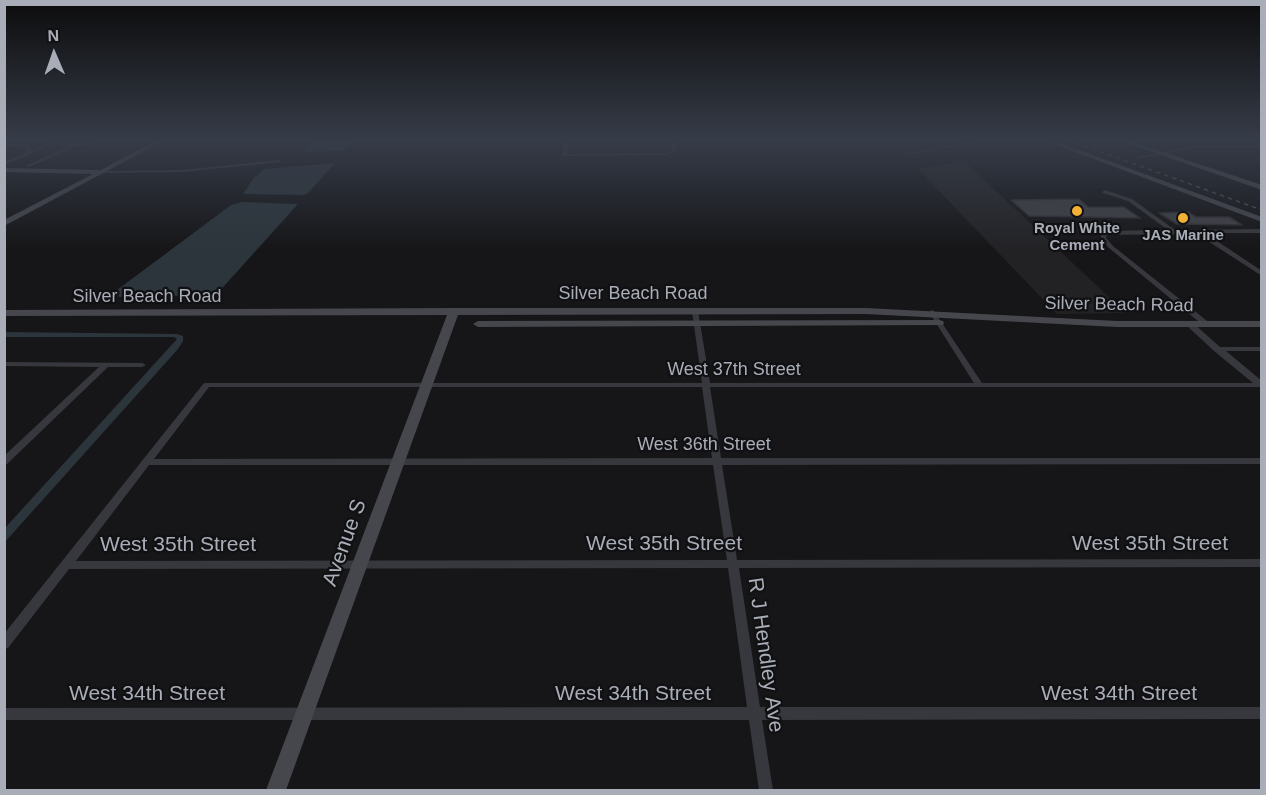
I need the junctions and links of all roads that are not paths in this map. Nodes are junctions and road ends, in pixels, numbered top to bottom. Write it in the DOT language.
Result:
graph roads {
  1 [pos="85,177"];
  2 [pos="86,177"];
  3 [pos="1149,177"];
  4 [pos="1154,177"];
  5 [pos="1230,177"];
  6 [pos="1262,188"];
  7 [pos="1105,192"];
  8 [pos="4,217"];
  9 [pos="1262,218"];
  10 [pos="4,224"];
  11 [pos="1262,231"];
  12 [pos="1174,232"];
  13 [pos="1199,232"];
  14 [pos="1262,274"];
  15 [pos="454,311"];
  16 [pos="695,311"];
  17 [pos="932,312"];
  18 [pos="4,313"];
  19 [pos="939,323"];
  20 [pos="478,324"];
  21 [pos="696,324"];
  22 [pos="1189,324"];
  23 [pos="1207,324"];
  24 [pos="1262,324"];
  25 [pos="1217,349"];
  26 [pos="1262,349"];
  27 [pos="4,363"];
  28 [pos="106,365"];
  29 [pos="142,365"];
  30 [pos="427,385"];
  31 [pos="705,385"];
  32 [pos="980,385"];
  33 [pos="1261,385"];
  34 [pos="1262,461"];
  35 [pos="4,462"];
  36 [pos="146,462"];
  37 [pos="398,462"];
  38 [pos="717,462"];
  39 [pos="732,563"];
  40 [pos="1262,563"];
  41 [pos="360,564"];
  42 [pos="66,565"];
  43 [pos="4,644"];
  44 [pos="1262,713"];
  45 [pos="4,714"];
  46 [pos="304,714"];
  47 [pos="754,714"];
  48 [pos="276,790"];
  49 [pos="766,790"];
  1 -- 8 [label="street"];
  2 -- 10 [label="street"];
  3 -- 9 [label="street"];
  4 -- 9 [label="street"];
  5 -- 6 [label="street"];
  7 -- 12 [label="street"];
  11 -- 13 [label="street"];
  12 -- 13 [label="street"];
  12 -- 23 [label="street"];
  13 -- 14 [label="street"];
  15 -- 16 [label="street, Silver Beach Road"];
  15 -- 18 [label="street, Silver Beach Road"];
  15 -- 30 [label="street, Avenue S"];
  16 -- 17 [label="street, Silver Beach Road"];
  16 -- 21 [label="street, R J Hendley Ave"];
  17 -- 19 [label="street"];
  17 -- 22 [label="street, Silver Beach Road"];
  19 -- 21 [label="street, Silver Beach Road"];
  19 -- 32 [label="street"];
  20 -- 21 [label="street, Silver Beach Road"];
  21 -- 31 [label="street, R J Hendley Ave"];
  22 -- 23 [label="street, Silver Beach Road"];
  22 -- 25 [label="street"];
  23 -- 24 [label="street, Silver Beach Road"];
  25 -- 26 [label="street"];
  25 -- 33 [label="street"];
  27 -- 28 [label="street"];
  28 -- 29 [label="street"];
  28 -- 35 [label="street"];
  30 -- 31 [label="street, West 37th Street"];
  30 -- 36 [label="street, West 37th Street"];
  30 -- 37 [label="street, Avenue S"];
  31 -- 32 [label="street, West 37th Street"];
  31 -- 38 [label="street, R J Hendley Ave"];
  32 -- 33 [label="street, West 37th Street"];
  34 -- 38 [label="street, West 36th Street"];
  36 -- 37 [label="street, West 36th Street"];
  36 -- 42 [label="street"];
  37 -- 38 [label="street, West 36th Street"];
  37 -- 41 [label="street, Avenue S"];
  38 -- 39 [label="street, R J Hendley Ave"];
  39 -- 40 [label="street, West 35th Street"];
  39 -- 41 [label="street, West 35th Street"];
  39 -- 47 [label="street, R J Hendley Ave"];
  41 -- 42 [label="street, West 35th Street"];
  41 -- 46 [label="street, Avenue S"];
  42 -- 43 [label="street"];
  44 -- 47 [label="street, West 34th Street"];
  45 -- 46 [label="street, West 34th Street"];
  46 -- 47 [label="street, West 34th Street"];
  46 -- 48 [label="street, Avenue S"];
  47 -- 49 [label="street, R J Hendley Ave"];
}
